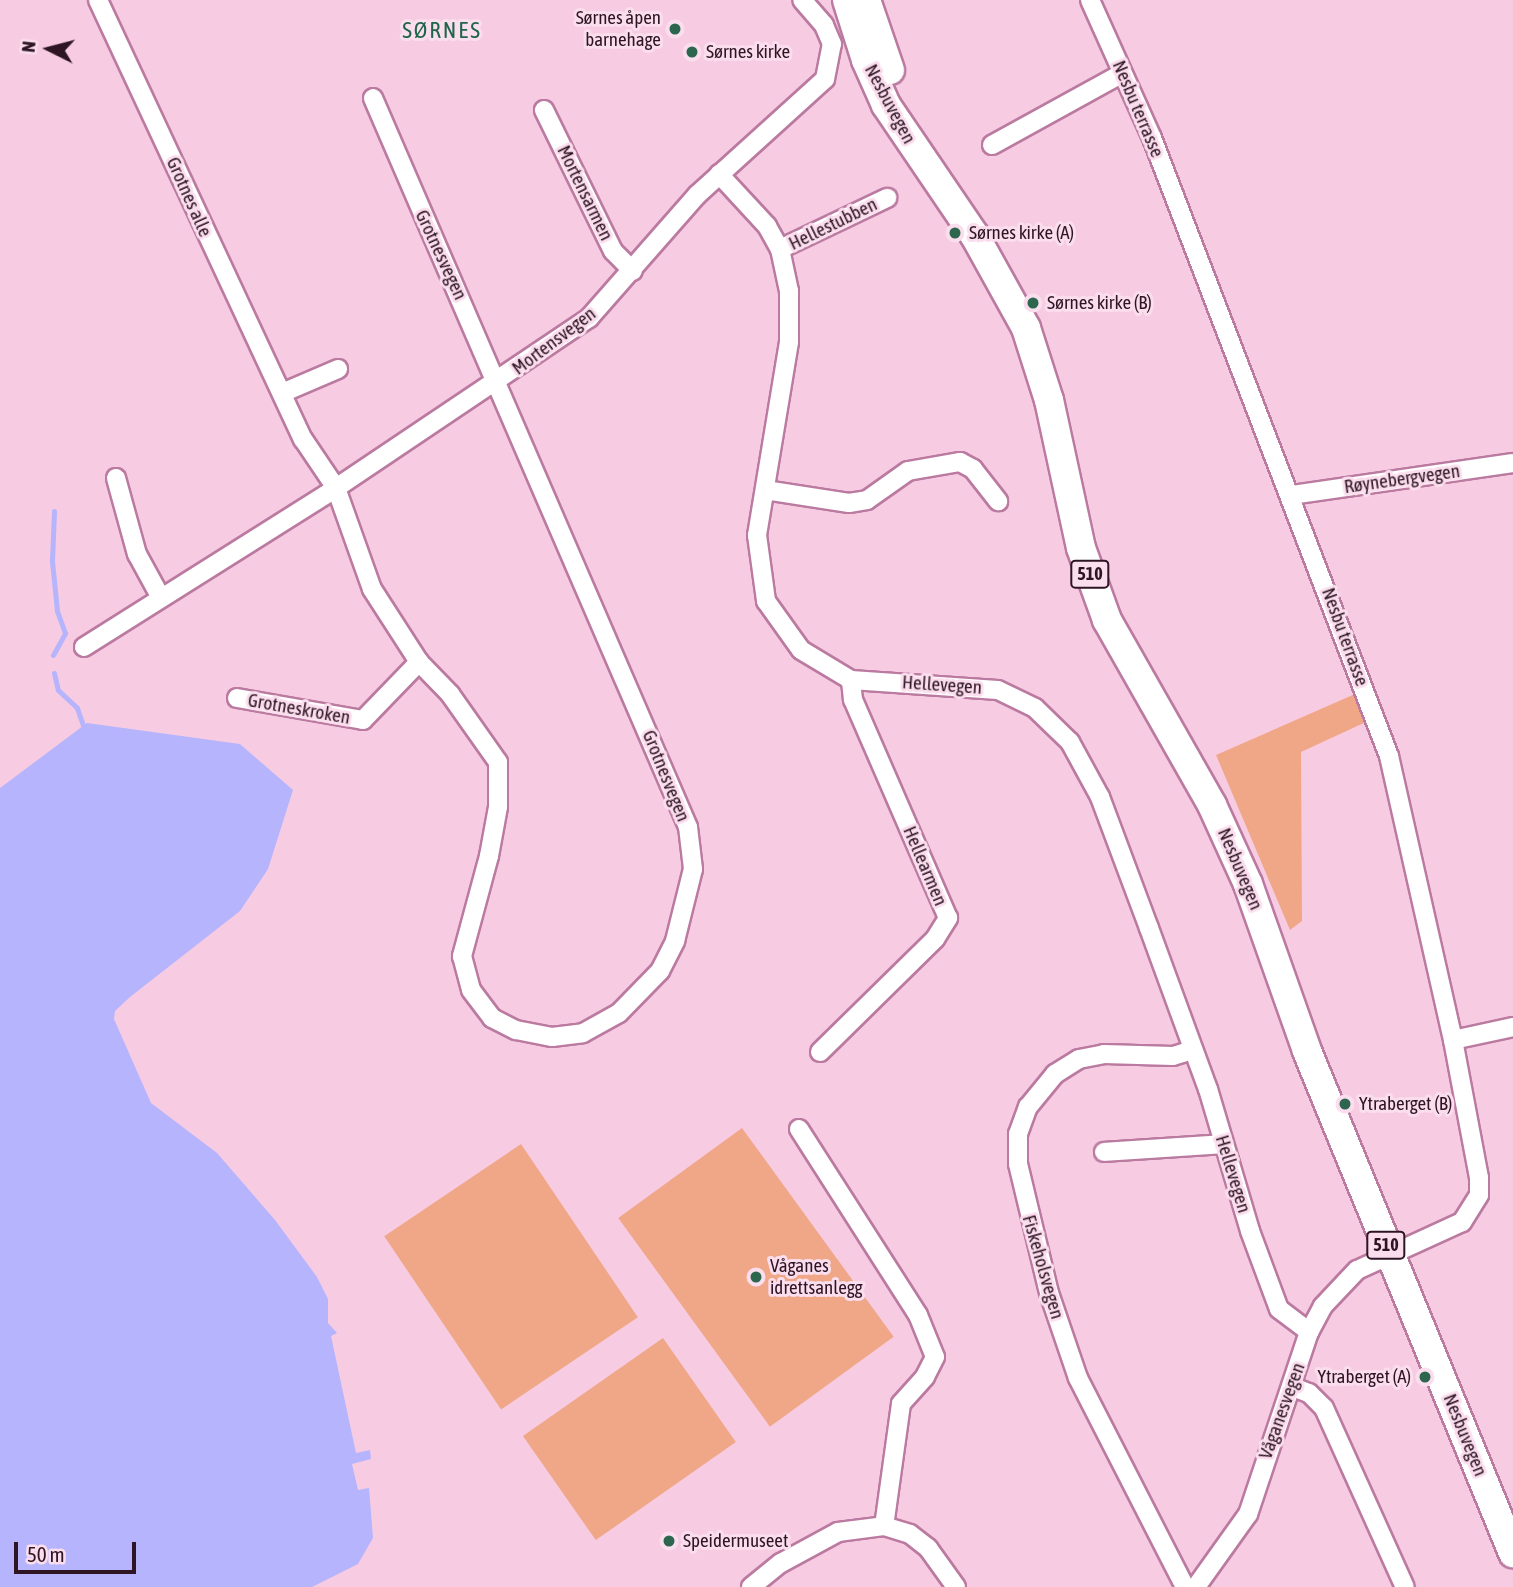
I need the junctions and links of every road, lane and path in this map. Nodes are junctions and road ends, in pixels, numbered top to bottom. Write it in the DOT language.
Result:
graph roads {
  1 [pos="99,0"];
  2 [pos="802,0"];
  3 [pos="847,0"];
  4 [pos="866,0"];
  5 [pos="1090,0"];
  6 [pos="1123,73"];
  7 [pos="373,98"];
  8 [pos="544,110"];
  9 [pos="992,145"];
  10 [pos="719,174"];
  11 [pos="887,198"];
  12 [pos="951,199"];
  13 [pos="780,249"];
  14 [pos="633,271"];
  15 [pos="338,369"];
  16 [pos="498,382"];
  17 [pos="282,393"];
  18 [pos="1513,463"];
  19 [pos="117,478"];
  20 [pos="336,488"];
  21 [pos="765,490"];
  22 [pos="1292,495"];
  23 [pos="998,501"];
  24 [pos="160,596"];
  25 [pos="84,647"];
  26 [pos="419,662"];
  27 [pos="851,680"];
  28 [pos="237,698"];
  29 [pos="1513,1027"];
  30 [pos="1453,1040"];
  31 [pos="1193,1050"];
  32 [pos="820,1052"];
  33 [pos="799,1129"];
  34 [pos="1224,1144"];
  35 [pos="1104,1152"];
  36 [pos="1390,1254"];
  37 [pos="1309,1332"];
  38 [pos="1293,1387"];
  39 [pos="884,1526"];
  40 [pos="1513,1553"];
  41 [pos="751,1587"];
  42 [pos="956,1587"];
  43 [pos="1185,1587"];
  44 [pos="1196,1587"];
  45 [pos="1405,1587"];
  1 -- 17 [label="street, Grotnes alle"];
  2 -- 10 [label="street, Mortensvegen"];
  3 -- 12 [label="main road, Nesbuvegen / 510"];
  4 -- 12 [label="main road, Nesbuvegen / 510"];
  5 -- 6 [label="street, Nesbu terrasse"];
  6 -- 9 [label="street"];
  6 -- 22 [label="street, Nesbu terrasse"];
  7 -- 16 [label="street, Grotnesvegen"];
  8 -- 14 [label="street, Mortensarmen"];
  10 -- 13 [label="street, Hellevegen"];
  10 -- 14 [label="street, Mortensvegen"];
  11 -- 13 [label="street, Hellestubben"];
  12 -- 36 [label="main road, Nesbuvegen / 510"];
  13 -- 21 [label="street, Hellevegen"];
  14 -- 16 [label="street, Mortensvegen"];
  15 -- 17 [label="street"];
  16 -- 20 [label="street, Mortensvegen"];
  16 -- 26 [label="street, Grotnesvegen"];
  17 -- 20 [label="street, Grotnes alle"];
  18 -- 22 [label="street, Røynebergvegen"];
  19 -- 24 [label="street"];
  20 -- 24 [label="street, Mortensvegen"];
  20 -- 26 [label="street, Grotnesvegen"];
  21 -- 23 [label="street"];
  21 -- 27 [label="street, Hellevegen"];
  22 -- 30 [label="street, Nesbu terrasse"];
  24 -- 25 [label="street, Mortensvegen"];
  26 -- 28 [label="street, Grotneskroken"];
  27 -- 31 [label="street, Hellevegen"];
  27 -- 32 [label="street, Hellearmen"];
  29 -- 30 [label="street"];
  30 -- 36 [label="street, Nesbu terrasse"];
  31 -- 34 [label="street, Hellevegen"];
  31 -- 43 [label="street, Fiskeholsvegen"];
  33 -- 39 [label="street"];
  34 -- 35 [label="street"];
  34 -- 37 [label="street, Hellevegen"];
  36 -- 37 [label="street, Våganesvegen"];
  36 -- 40 [label="main road, Nesbuvegen / 510"];
  37 -- 38 [label="street, Våganesvegen"];
  38 -- 44 [label="street, Våganesvegen"];
  38 -- 45 [label="street"];
  39 -- 41 [label="street"];
  39 -- 42 [label="street"];
}
